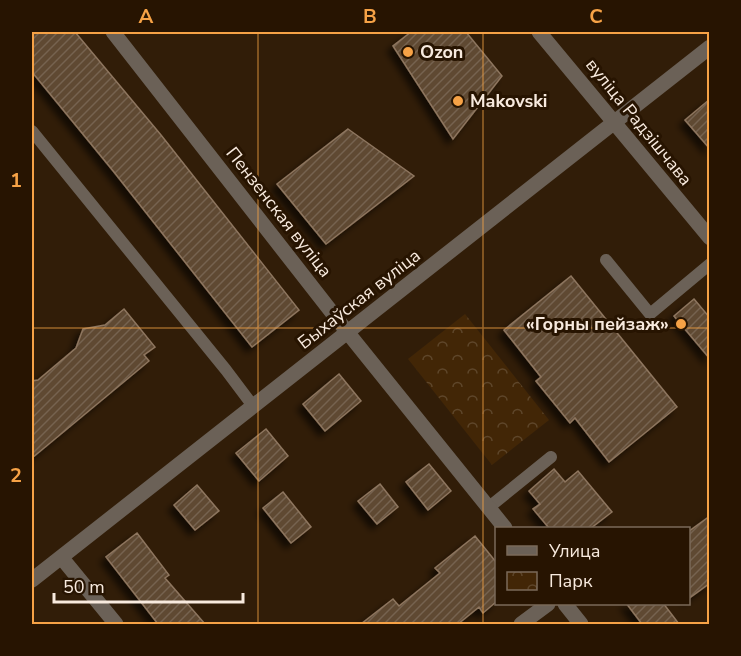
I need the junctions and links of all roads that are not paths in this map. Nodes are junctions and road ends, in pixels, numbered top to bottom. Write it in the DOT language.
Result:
graph roads {
  1 [pos="113,32"];
  2 [pos="539,32"];
  3 [pos="710,47"];
  4 [pos="614,122"];
  5 [pos="32,131"];
  6 [pos="710,238"];
  7 [pos="606,260"];
  8 [pos="710,264"];
  9 [pos="348,333"];
  10 [pos="253,406"];
  11 [pos="551,457"];
  12 [pos="488,508"];
  13 [pos="504,527"];
  14 [pos="61,557"];
  15 [pos="32,580"];
  16 [pos="545,605"];
  17 [pos="567,605"];
  18 [pos="116,624"];
  19 [pos="521,624"];
  20 [pos="581,624"];
  1 -- 9 [label="street, Пензенская вуліца"];
  2 -- 4 [label="street, вуліца Радзішчава"];
  3 -- 4 [label="street, Быхаўская вуліца"];
  4 -- 6 [label="street, вуліца Радзішчава"];
  4 -- 9 [label="street, Быхаўская вуліца"];
  5 -- 10 [label="lane"];
  7 -- 8 [label="lane"];
  9 -- 10 [label="street, Быхаўская вуліца"];
  9 -- 12 [label="street, Пензенская вуліца"];
  10 -- 14 [label="street, Быхаўская вуліца"];
  11 -- 12 [label="lane"];
  12 -- 13 [label="street, Пензенская вуліца"];
  14 -- 15 [label="street, Быхаўская вуліца"];
  14 -- 18 [label="street"];
  16 -- 19 [label="street"];
  17 -- 20 [label="street"];
}
